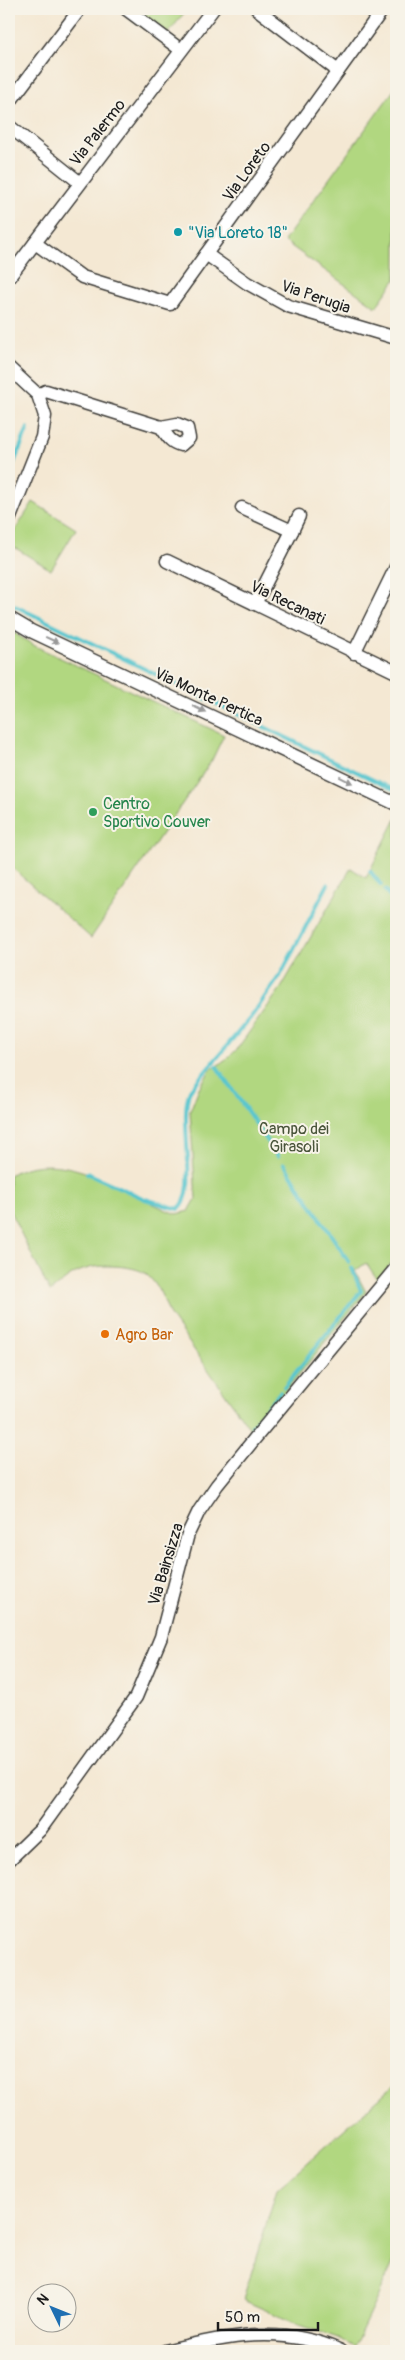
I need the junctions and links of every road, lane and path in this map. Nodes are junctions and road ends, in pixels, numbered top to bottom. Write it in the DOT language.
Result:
graph roads {
  1 [pos="80,9"];
  2 [pos="126,9"];
  3 [pos="212,9"];
  4 [pos="257,9"];
  5 [pos="383,9"];
  6 [pos="181,50"];
  7 [pos="338,72"];
  8 [pos="9,103"];
  9 [pos="9,126"];
  10 [pos="79,182"];
  11 [pos="35,243"];
  12 [pos="206,254"];
  13 [pos="9,277"];
  14 [pos="396,338"];
  15 [pos="9,368"];
  16 [pos="38,395"];
  17 [pos="161,427"];
  18 [pos="242,508"];
  19 [pos="299,516"];
  20 [pos="9,520"];
  21 [pos="292,531"];
  22 [pos="167,561"];
  23 [pos="396,567"];
  24 [pos="255,604"];
  25 [pos="9,618"];
  26 [pos="354,653"];
  27 [pos="396,672"];
  28 [pos="396,804"];
  29 [pos="396,1268"];
  30 [pos="9,1860"];
  31 [pos="165,2351"];
  32 [pos="341,2351"];
  1 -- 8 [label="street"];
  2 -- 6 [label="street"];
  3 -- 6 [label="street, Via Palermo"];
  4 -- 7 [label="street"];
  5 -- 7 [label="street, Via Loreto"];
  6 -- 10 [label="street, Via Palermo"];
  7 -- 12 [label="street, Via Loreto"];
  9 -- 10 [label="street"];
  10 -- 11 [label="street, Via Palermo"];
  11 -- 12 [label="street, Via Loreto"];
  11 -- 13 [label="street, Via Palermo"];
  12 -- 14 [label="street, Via Perugia"];
  15 -- 16 [label="street"];
  16 -- 17 [label="street"];
  16 -- 20 [label="street"];
  18 -- 21 [label="street"];
  19 -- 21 [label="street"];
  21 -- 24 [label="street"];
  22 -- 24 [label="street, Via Recanati"];
  23 -- 26 [label="street"];
  24 -- 26 [label="street, Via Recanati"];
  25 -- 28 [label="street, Via Monte Pertica, one-way"];
  26 -- 27 [label="street, Via Recanati"];
  29 -- 30 [label="street, Via Bainsizza"];
  31 -- 32 [label="street"];
}
